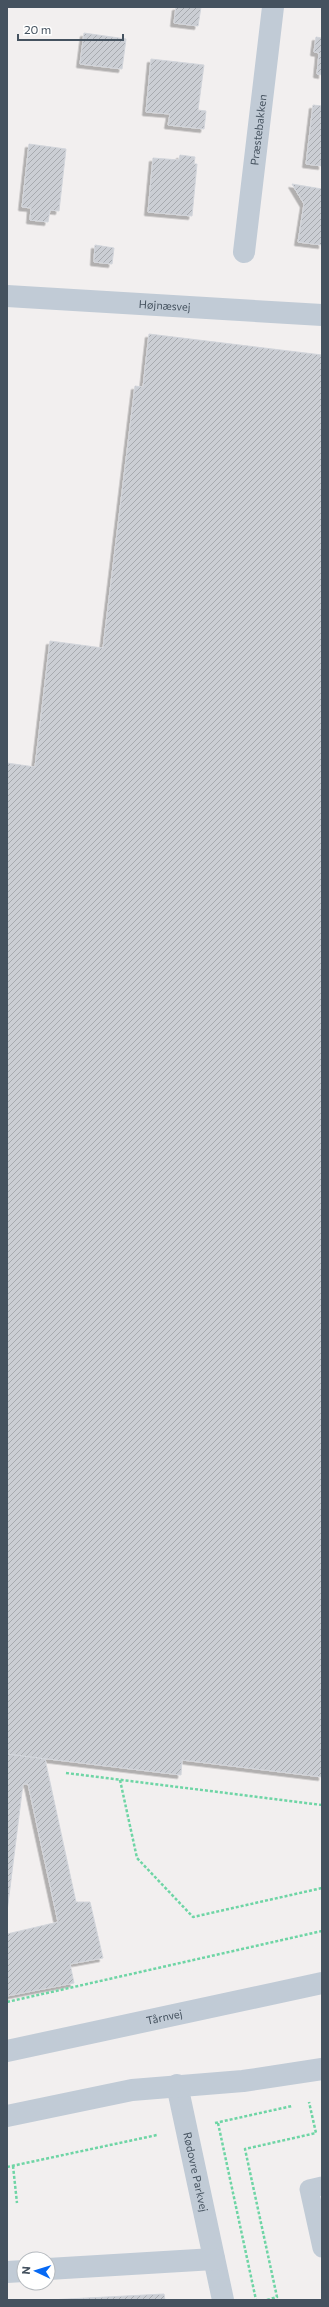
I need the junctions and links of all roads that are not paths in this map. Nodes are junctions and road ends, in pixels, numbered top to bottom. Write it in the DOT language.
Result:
graph roads {
  1 [pos="273,7"];
  2 [pos="244,252"];
  3 [pos="7,296"];
  4 [pos="322,315"];
  5 [pos="322,1984"];
  6 [pos="7,2051"];
  7 [pos="322,2069"];
  8 [pos="177,2086"];
  9 [pos="7,2116"];
  10 [pos="322,2186"];
  11 [pos="322,2248"];
  12 [pos="214,2259"];
  13 [pos="56,2269"];
  14 [pos="223,2300"];
  1 -- 2 [label="street, Præstebakken"];
  3 -- 4 [label="street, Højnæsvej"];
  5 -- 6 [label="street, Tårnvej"];
  7 -- 8 [label="street"];
  8 -- 9 [label="street"];
  8 -- 12 [label="street, Rødovre Parkvej"];
  10 -- 11 [label="lane"];
  12 -- 13 [label="street"];
  12 -- 14 [label="street, Rødovre Parkvej"];
}
